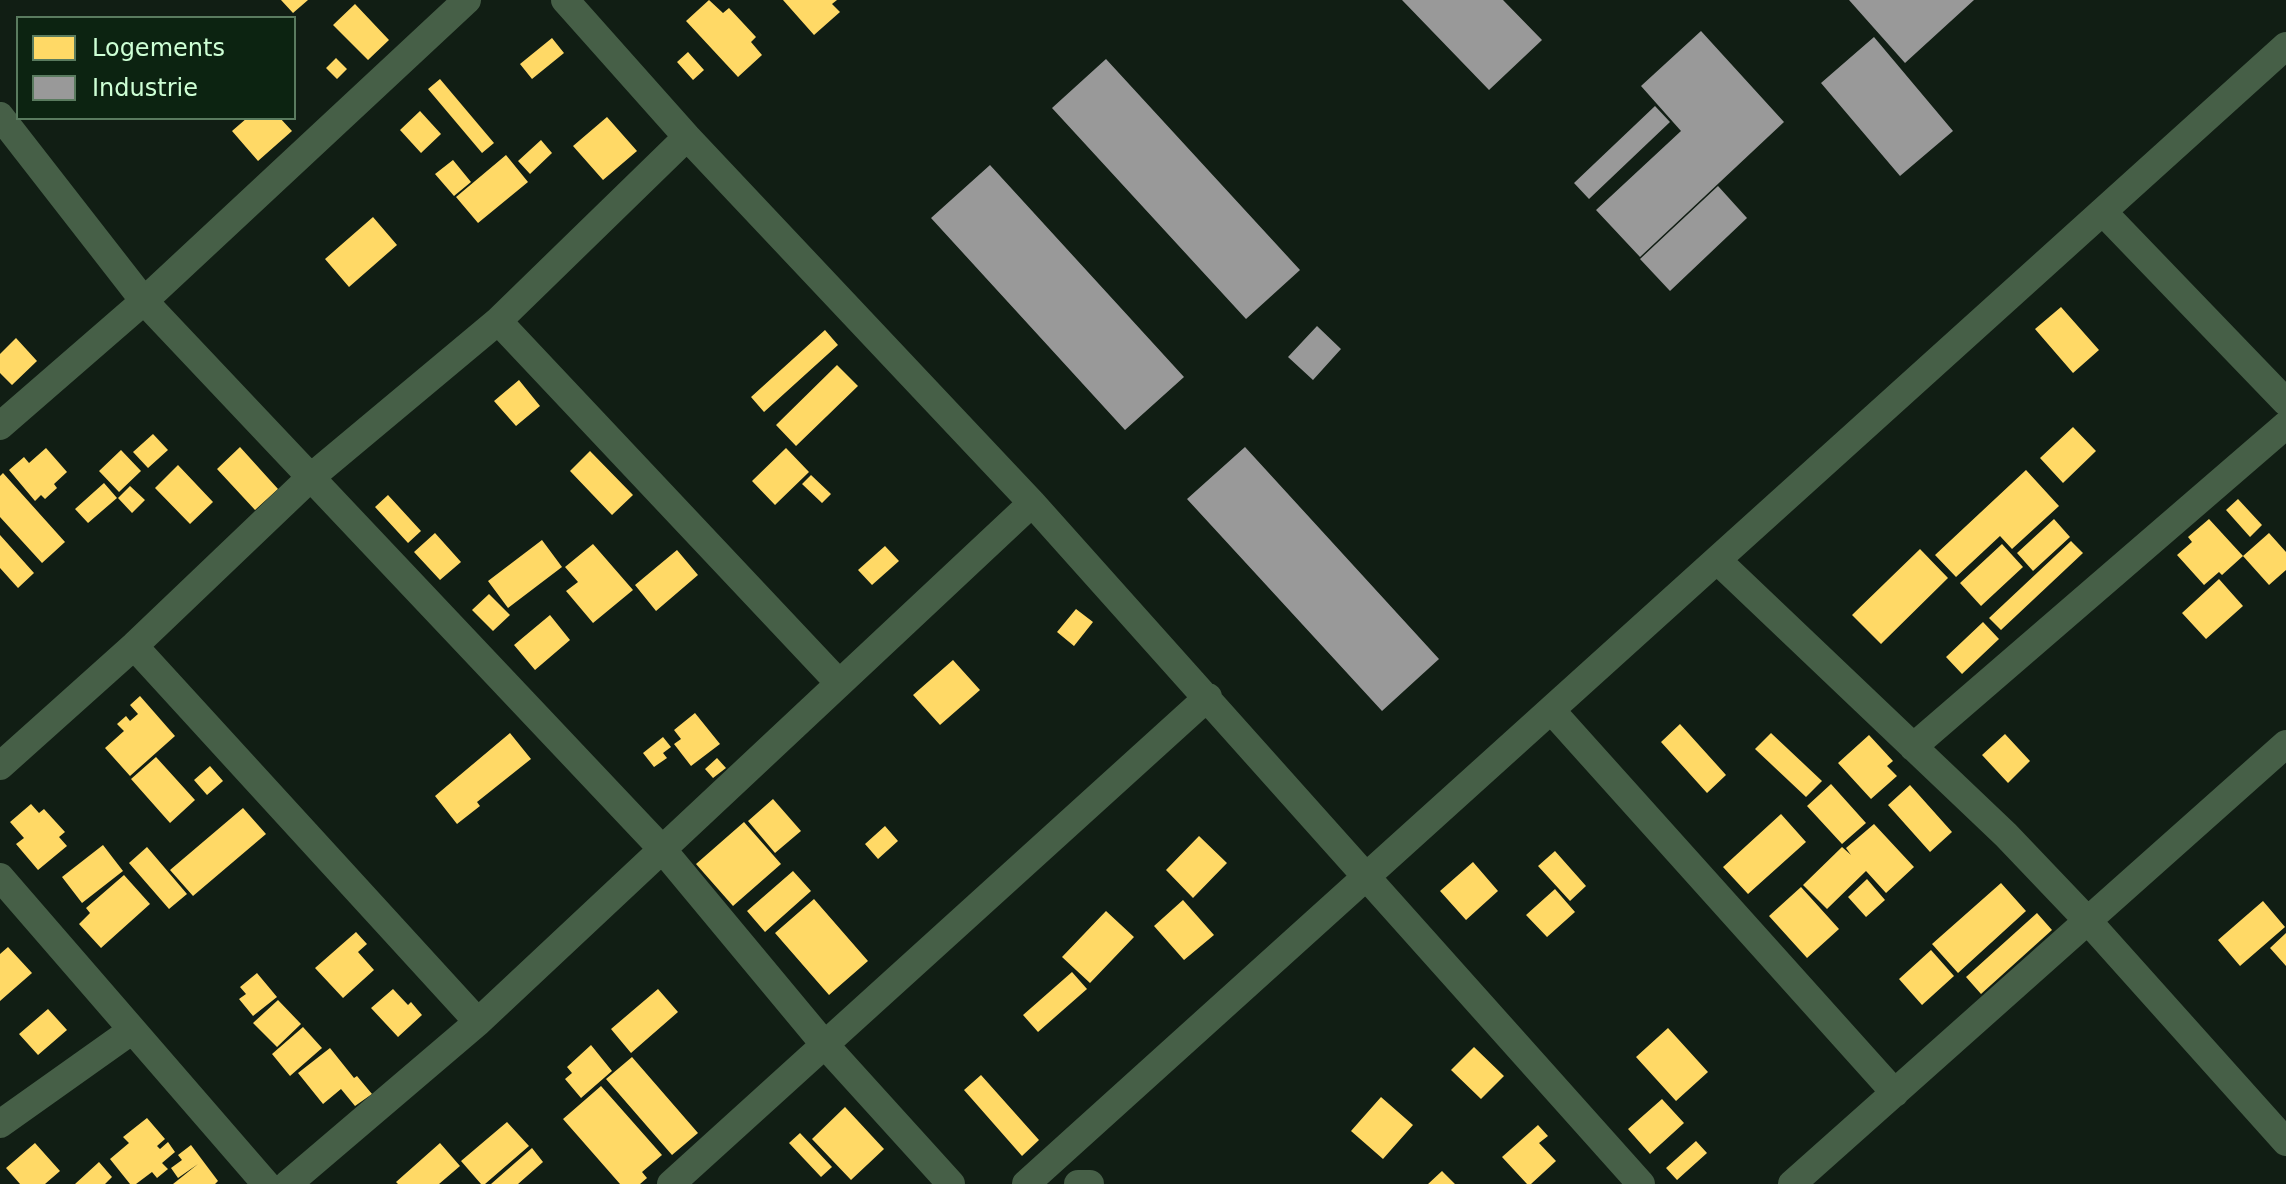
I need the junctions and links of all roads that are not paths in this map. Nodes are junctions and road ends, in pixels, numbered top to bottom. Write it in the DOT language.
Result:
graph roads {
  1 [pos="467,0"];
  2 [pos="565,0"];
  3 [pos="2286,46"];
  4 [pos="0,116"];
  5 [pos="687,137"];
  6 [pos="2103,212"];
  7 [pos="144,301"];
  8 [pos="498,321"];
  9 [pos="2286,402"];
  10 [pos="2286,425"];
  11 [pos="0,426"];
  12 [pos="310,478"];
  13 [pos="1032,503"];
  14 [pos="1717,560"];
  15 [pos="134,646"];
  16 [pos="839,683"];
  17 [pos="1208,697"];
  18 [pos="1551,710"];
  19 [pos="1913,747"];
  20 [pos="2281,759"];
  21 [pos="0,766"];
  22 [pos="662,849"];
  23 [pos="1367,876"];
  24 [pos="0,877"];
  25 [pos="2088,921"];
  26 [pos="478,1022"];
  27 [pos="131,1031"];
  28 [pos="825,1045"];
  29 [pos="1895,1093"];
  30 [pos="0,1124"];
  31 [pos="2286,1142"];
  32 [pos="266,1184"];
  33 [pos="288,1184"];
  34 [pos="671,1184"];
  35 [pos="951,1184"];
  36 [pos="1026,1184"];
  37 [pos="1078,1184"];
  38 [pos="1090,1184"];
  39 [pos="1641,1184"];
  40 [pos="1792,1184"];
  1 -- 7 [label="street"];
  2 -- 5 [label="street"];
  3 -- 6 [label="street"];
  4 -- 7 [label="street"];
  5 -- 8 [label="street"];
  5 -- 13 [label="street"];
  6 -- 9 [label="street"];
  6 -- 14 [label="street"];
  7 -- 11 [label="street"];
  7 -- 12 [label="street"];
  8 -- 12 [label="street"];
  8 -- 16 [label="street"];
  10 -- 19 [label="street"];
  12 -- 15 [label="street"];
  12 -- 22 [label="street"];
  13 -- 16 [label="street"];
  13 -- 17 [label="street"];
  14 -- 18 [label="street"];
  14 -- 19 [label="street"];
  15 -- 21 [label="street"];
  15 -- 26 [label="street"];
  16 -- 22 [label="street"];
  17 -- 23 [label="street"];
  17 -- 28 [label="street"];
  18 -- 23 [label="street"];
  18 -- 29 [label="street"];
  19 -- 25 [label="street"];
  20 -- 25 [label="street"];
  22 -- 26 [label="street"];
  22 -- 28 [label="street"];
  23 -- 36 [label="street"];
  23 -- 39 [label="street"];
  24 -- 27 [label="street"];
  25 -- 29 [label="street"];
  25 -- 31 [label="street"];
  26 -- 33 [label="street"];
  27 -- 30 [label="street"];
  27 -- 32 [label="street"];
  28 -- 34 [label="street"];
  28 -- 35 [label="street"];
  29 -- 40 [label="street"];
  37 -- 38 [label="street"];
}
